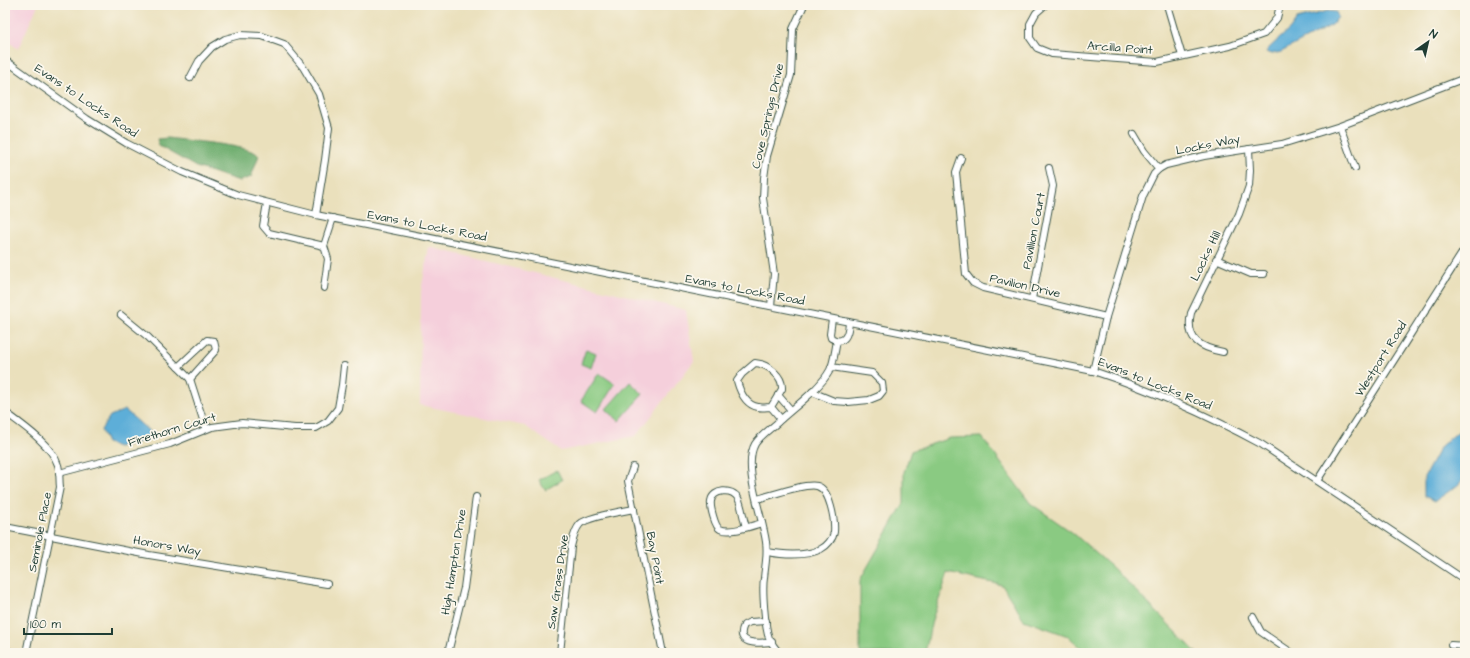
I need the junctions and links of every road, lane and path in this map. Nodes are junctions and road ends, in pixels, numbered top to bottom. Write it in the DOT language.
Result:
graph roads {
  1 [pos="804,5"];
  2 [pos="1045,5"];
  3 [pos="1167,5"];
  4 [pos="1280,5"];
  5 [pos="1182,56"];
  6 [pos="5,60"];
  7 [pos="190,78"];
  8 [pos="1465,78"];
  9 [pos="1340,126"];
  10 [pos="1134,134"];
  11 [pos="1249,149"];
  12 [pos="961,158"];
  13 [pos="1049,168"];
  14 [pos="1355,168"];
  15 [pos="1160,169"];
  16 [pos="267,203"];
  17 [pos="316,215"];
  18 [pos="332,218"];
  19 [pos="324,246"];
  20 [pos="1464,250"];
  21 [pos="1216,259"];
  22 [pos="1264,274"];
  23 [pos="324,288"];
  24 [pos="1032,299"];
  25 [pos="772,306"];
  26 [pos="121,315"];
  27 [pos="1106,317"];
  28 [pos="832,319"];
  29 [pos="849,322"];
  30 [pos="837,341"];
  31 [pos="1223,352"];
  32 [pos="344,366"];
  33 [pos="831,366"];
  34 [pos="178,367"];
  35 [pos="1093,370"];
  36 [pos="190,379"];
  37 [pos="812,392"];
  38 [pos="778,395"];
  39 [pos="771,406"];
  40 [pos="791,410"];
  41 [pos="5,412"];
  42 [pos="781,419"];
  43 [pos="206,429"];
  44 [pos="633,467"];
  45 [pos="59,473"];
  46 [pos="1317,481"];
  47 [pos="476,497"];
  48 [pos="757,499"];
  49 [pos="634,508"];
  50 [pos="762,523"];
  51 [pos="5,527"];
  52 [pos="746,527"];
  53 [pos="50,535"];
  54 [pos="767,552"];
  55 [pos="1465,580"];
  56 [pos="327,584"];
  57 [pos="1253,617"];
  58 [pos="766,621"];
  59 [pos="772,642"];
  60 [pos="1451,645"];
  61 [pos="1465,646"];
  62 [pos="5,651"];
  63 [pos="18,653"];
  64 [pos="26,653"];
  65 [pos="448,653"];
  66 [pos="560,653"];
  67 [pos="663,653"];
  68 [pos="780,653"];
  69 [pos="1292,653"];
  1 -- 25 [label="street, Cove Springs Drive"];
  2 -- 5 [label="street, Arcilla Point"];
  3 -- 5 [label="street"];
  4 -- 5 [label="street, Arcilla Point"];
  6 -- 16 [label="street, Evans to Locks Road"];
  7 -- 17 [label="street"];
  8 -- 9 [label="street, Locks Way"];
  9 -- 11 [label="street, Locks Way"];
  9 -- 14 [label="street"];
  10 -- 15 [label="street"];
  11 -- 15 [label="street, Locks Way"];
  11 -- 21 [label="street, Locks Hill"];
  12 -- 24 [label="street, Pavilion Drive"];
  13 -- 24 [label="street, Pavillion Court"];
  15 -- 27 [label="street"];
  16 -- 17 [label="street, Evans to Locks Road"];
  16 -- 19 [label="street"];
  17 -- 18 [label="street, Evans to Locks Road"];
  18 -- 19 [label="street"];
  18 -- 25 [label="street, Evans to Locks Road"];
  19 -- 23 [label="street"];
  20 -- 46 [label="street, Westport Road"];
  21 -- 22 [label="street"];
  21 -- 31 [label="street, Locks Hill"];
  24 -- 27 [label="street, Pavilion Drive"];
  25 -- 28 [label="street, Evans to Locks Road"];
  26 -- 34 [label="street"];
  27 -- 35 [label="street"];
  28 -- 29 [label="street, Evans to Locks Road"];
  28 -- 30 [label="street"];
  29 -- 30 [label="street"];
  29 -- 35 [label="street, Evans to Locks Road"];
  30 -- 33 [label="street"];
  32 -- 43 [label="street, Firethorn Court"];
  33 -- 37 [label="street"];
  33 -- 37 [label="street"];
  34 -- 36 [label="street"];
  34 -- 36 [label="street"];
  35 -- 46 [label="street, Evans to Locks Road"];
  36 -- 43 [label="street"];
  37 -- 40 [label="street"];
  38 -- 39 [label="street"];
  38 -- 39 [label="street"];
  38 -- 40 [label="street"];
  39 -- 42 [label="street"];
  40 -- 42 [label="street"];
  41 -- 45 [label="street, Seminole Place"];
  42 -- 48 [label="street"];
  43 -- 45 [label="street, Firethorn Court"];
  44 -- 49 [label="street, Bay Point"];
  45 -- 53 [label="street, Seminole Place"];
  46 -- 55 [label="street, Evans to Locks Road"];
  47 -- 65 [label="street, High Hampton Drive"];
  48 -- 50 [label="street"];
  48 -- 54 [label="street"];
  49 -- 66 [label="street, Saw Grass Drive"];
  49 -- 67 [label="street, Bay Point"];
  50 -- 52 [label="street"];
  50 -- 54 [label="street"];
  51 -- 53 [label="street, Honors Way"];
  52 -- 52 [label="street"];
  53 -- 56 [label="street, Honors Way"];
  53 -- 64 [label="street, Seminole Place"];
  54 -- 58 [label="street"];
  57 -- 69 [label="street"];
  58 -- 59 [label="street"];
  58 -- 59 [label="street"];
  59 -- 68 [label="street"];
  60 -- 61 [label="street"];
  62 -- 63 [label="street"];
}
